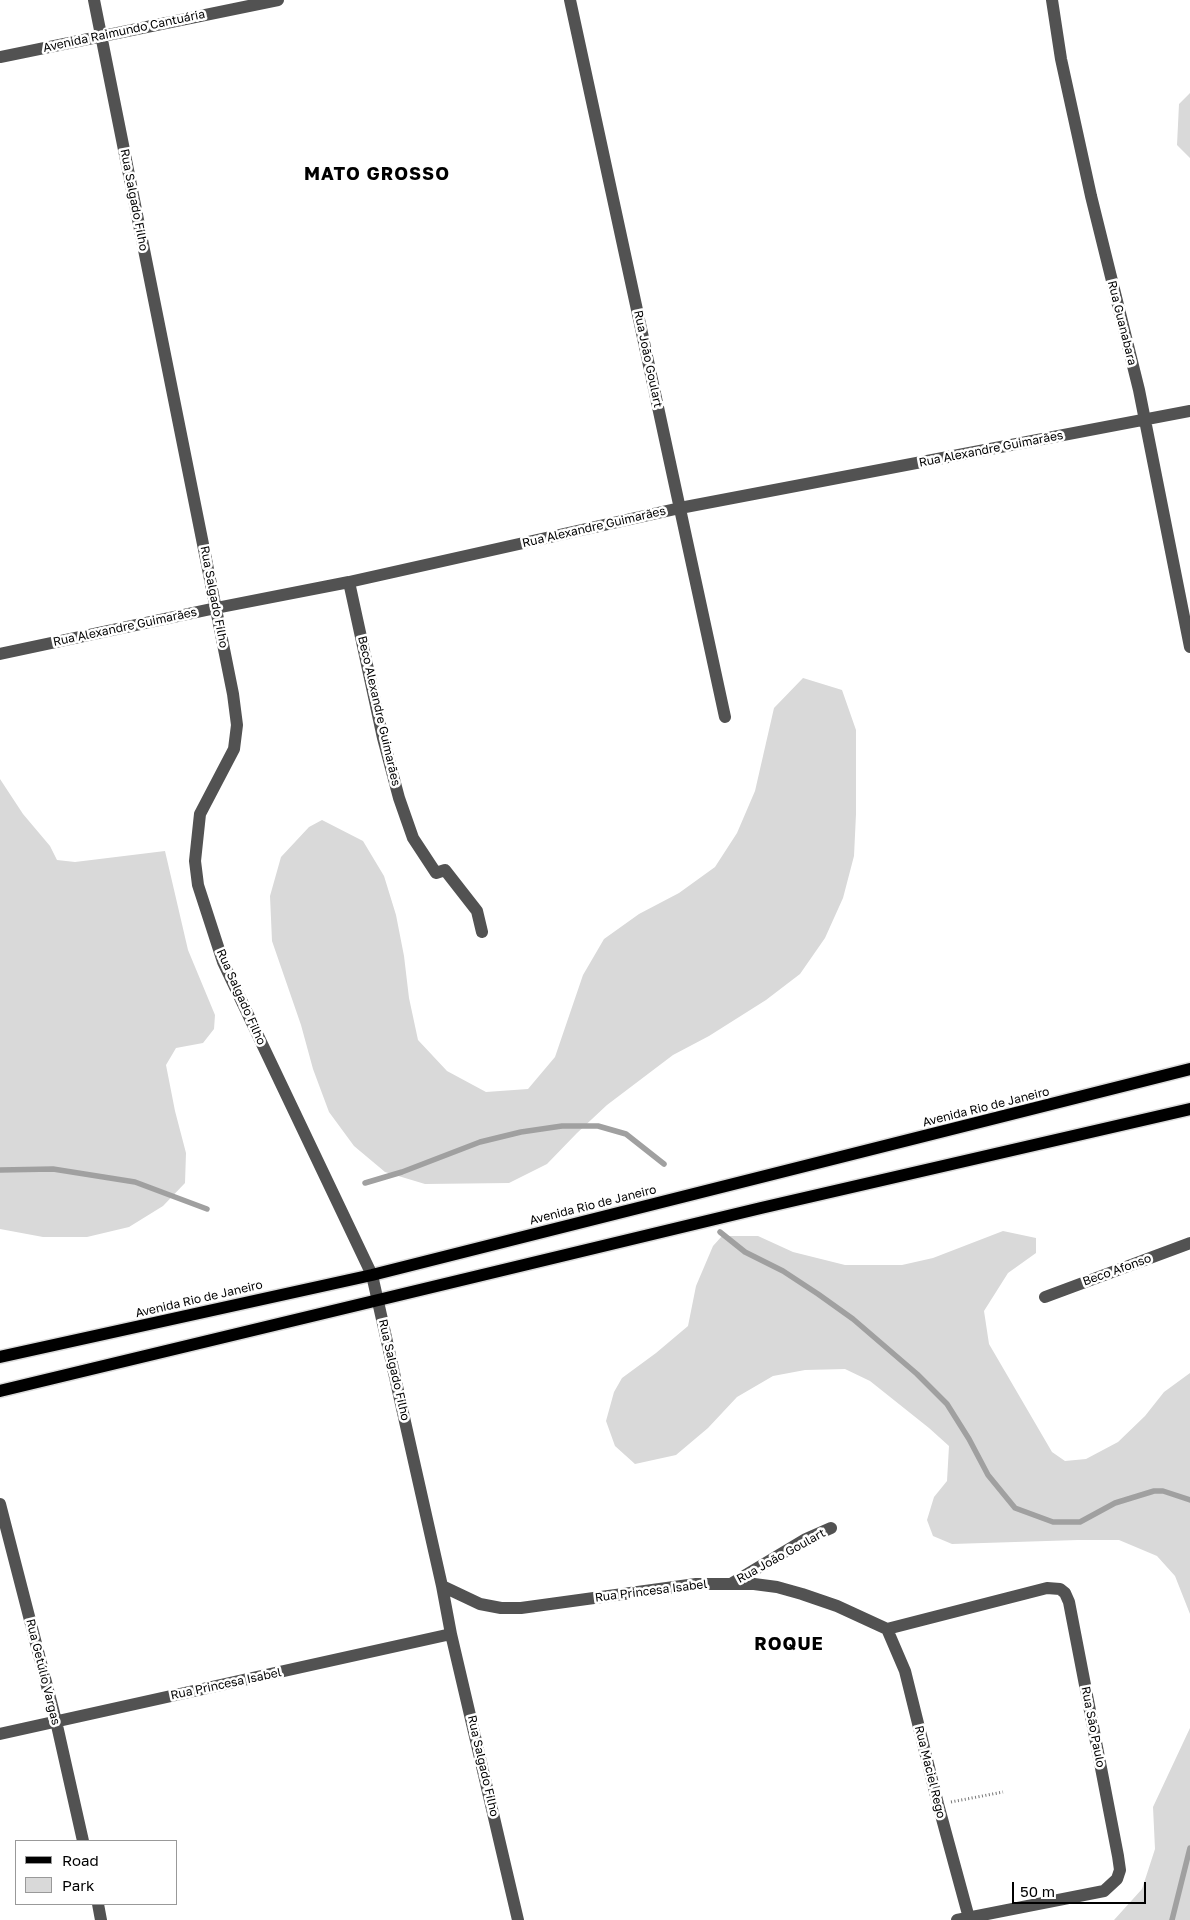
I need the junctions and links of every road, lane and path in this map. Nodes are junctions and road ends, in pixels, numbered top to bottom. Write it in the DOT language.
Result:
graph roads {
  1 [pos="94,0"];
  2 [pos="278,0"];
  3 [pos="570,0"];
  4 [pos="1052,0"];
  5 [pos="101,36"];
  6 [pos="0,57"];
  7 [pos="1190,411"];
  8 [pos="1145,420"];
  9 [pos="680,508"];
  10 [pos="349,582"];
  11 [pos="216,608"];
  12 [pos="1190,647"];
  13 [pos="0,654"];
  14 [pos="725,717"];
  15 [pos="482,932"];
  16 [pos="1190,1070"];
  17 [pos="1190,1109"];
  18 [pos="1190,1243"];
  19 [pos="372,1275"];
  20 [pos="1044,1297"];
  21 [pos="378,1301"];
  22 [pos="0,1358"];
  23 [pos="0,1391"];
  24 [pos="0,1504"];
  25 [pos="831,1528"];
  26 [pos="731,1584"];
  27 [pos="442,1586"];
  28 [pos="887,1629"];
  29 [pos="451,1634"];
  30 [pos="56,1721"];
  31 [pos="0,1734"];
  32 [pos="1002,1792"];
  33 [pos="938,1804"];
  34 [pos="84,1840"];
  35 [pos="98,1905"];
  36 [pos="1001,1916"];
  37 [pos="963,1919"];
  38 [pos="101,1920"];
  39 [pos="518,1920"];
  1 -- 5 [label="street, Rua Salgado Filho"];
  2 -- 5 [label="street, Avenida Raimundo Cantuária"];
  3 -- 9 [label="street, Rua João Goulart"];
  4 -- 8 [label="street, Rua Guanabara"];
  5 -- 6 [label="street, Avenida Raimundo Cantuária"];
  5 -- 11 [label="street, Rua Salgado Filho"];
  7 -- 8 [label="street, Rua Alexandre Guimarães"];
  8 -- 9 [label="street, Rua Alexandre Guimarães"];
  8 -- 12 [label="street, Rua Guanabara"];
  9 -- 10 [label="street, Rua Alexandre Guimarães"];
  9 -- 14 [label="street, Rua João Goulart"];
  10 -- 11 [label="street, Rua Alexandre Guimarães"];
  10 -- 15 [label="street, Beco Alexandre Guimarães"];
  11 -- 13 [label="street, Rua Alexandre Guimarães"];
  11 -- 19 [label="street, Rua Salgado Filho"];
  16 -- 19 [label="main road, Avenida Rio de Janeiro"];
  17 -- 21 [label="main road"];
  18 -- 20 [label="street, Beco Afonso"];
  19 -- 21 [label="street, Rua Salgado Filho"];
  19 -- 22 [label="main road, Avenida Rio de Janeiro"];
  21 -- 23 [label="main road"];
  21 -- 27 [label="street, Rua Salgado Filho"];
  24 -- 30 [label="street, Rua Getúlio Vargas"];
  25 -- 26 [label="street, Rua João Goulart"];
  26 -- 27 [label="street, Rua Princesa Isabel"];
  26 -- 28 [label="street, Rua Princesa Isabel"];
  27 -- 29 [label="street, Rua Salgado Filho"];
  28 -- 33 [label="street, Rua Maciel Rego"];
  28 -- 36 [label="street, Rua São Paulo"];
  29 -- 30 [label="street, Rua Princesa Isabel"];
  29 -- 39 [label="street, Rua Salgado Filho"];
  30 -- 31 [label="street, Rua Princesa Isabel"];
  30 -- 34 [label="street, Rua Getúlio Vargas"];
  32 -- 33 [label="path"];
  33 -- 37 [label="street, Rua Maciel Rego"];
  35 -- 38 [label="street"];
  36 -- 37 [label="street, Rua São Paulo"];
}
